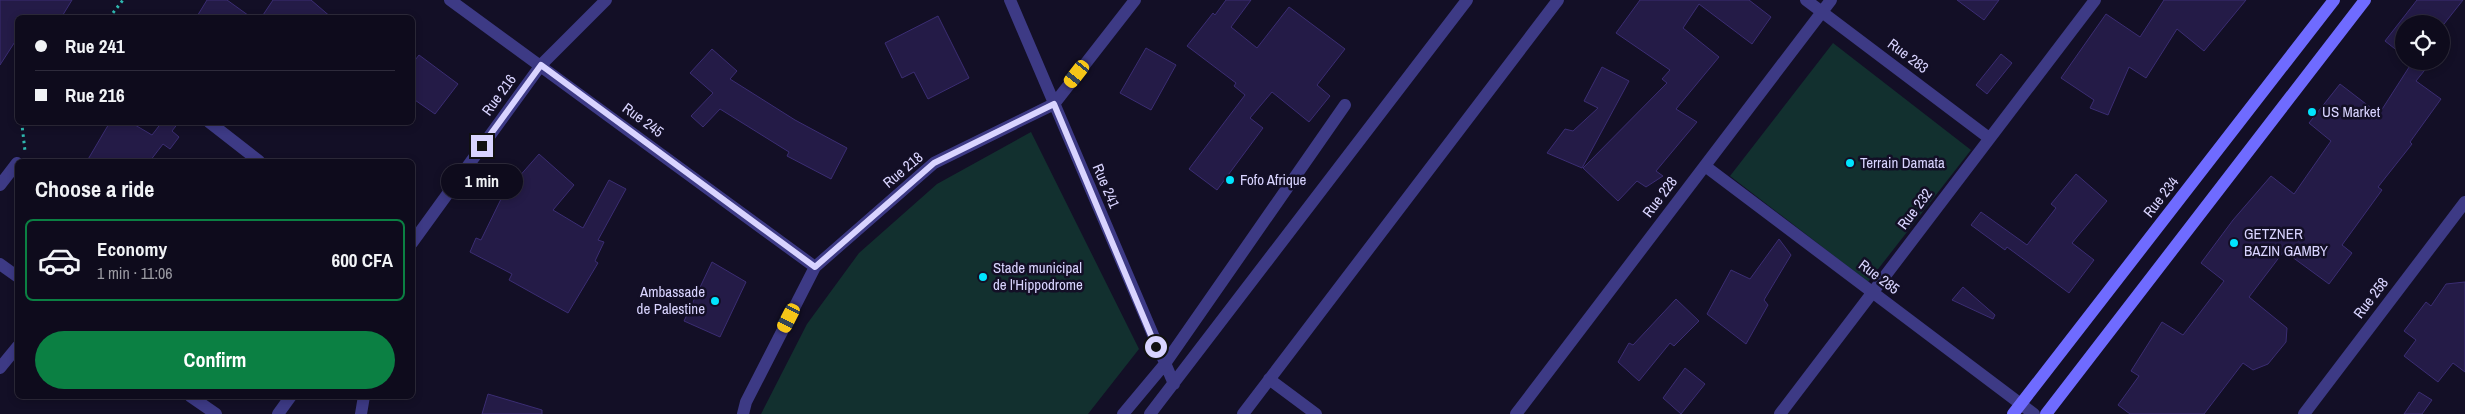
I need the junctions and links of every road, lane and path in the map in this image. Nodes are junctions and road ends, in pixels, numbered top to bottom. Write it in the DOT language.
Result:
graph roads {
  1 [pos="123,0"];
  2 [pos="450,0"];
  3 [pos="606,0"];
  4 [pos="1010,0"];
  5 [pos="1135,0"];
  6 [pos="1467,0"];
  7 [pos="1558,0"];
  8 [pos="1806,0"];
  9 [pos="1830,0"];
  10 [pos="2095,0"];
  11 [pos="2334,0"];
  12 [pos="2365,0"];
  13 [pos="1822,12"];
  14 [pos="111,15"];
  15 [pos="541,65"];
  16 [pos="1054,104"];
  17 [pos="1345,105"];
  18 [pos="22,125"];
  19 [pos="213,125"];
  20 [pos="1989,138"];
  21 [pos="21,158"];
  22 [pos="256,159"];
  23 [pos="15,166"];
  24 [pos="1705,166"];
  25 [pos="0,185"];
  26 [pos="2465,202"];
  27 [pos="415,239"];
  28 [pos="0,264"];
  29 [pos="815,267"];
  30 [pos="15,275"];
  31 [pos="1872,292"];
  32 [pos="15,350"];
  33 [pos="1164,365"];
  34 [pos="0,368"];
  35 [pos="1269,379"];
  36 [pos="1174,384"];
  37 [pos="194,399"];
  38 [pos="289,399"];
  39 [pos="364,399"];
  40 [pos="2017,409"];
  41 [pos="216,414"];
  42 [pos="278,414"];
  43 [pos="361,414"];
  44 [pos="743,414"];
  45 [pos="1123,414"];
  46 [pos="1150,414"];
  47 [pos="1243,414"];
  48 [pos="1316,414"];
  49 [pos="1516,414"];
  50 [pos="1780,414"];
  51 [pos="2034,414"];
  52 [pos="2046,414"];
  53 [pos="2304,414"];
  1 -- 14 [label="path"];
  2 -- 15 [label="street, Rue 245"];
  3 -- 15 [label="street, Rue 216"];
  4 -- 16 [label="street, Rue 241"];
  5 -- 16 [label="street, Rue 218"];
  6 -- 36 [label="street"];
  7 -- 35 [label="street"];
  8 -- 13 [label="street, Rue 283"];
  9 -- 13 [label="street, Rue 228"];
  10 -- 20 [label="street, Rue 232"];
  11 -- 40 [label="main road, Rue 234"];
  12 -- 52 [label="main road"];
  13 -- 20 [label="street, Rue 283"];
  13 -- 24 [label="street, Rue 228"];
  15 -- 27 [label="street, Rue 216"];
  15 -- 29 [label="street, Rue 245"];
  16 -- 29 [label="street, Rue 218"];
  16 -- 33 [label="street, Rue 241"];
  17 -- 33 [label="street"];
  18 -- 21 [label="path"];
  19 -- 22 [label="street"];
  20 -- 31 [label="street, Rue 232"];
  23 -- 25 [label="street"];
  24 -- 31 [label="street, Rue 285"];
  24 -- 49 [label="street, Rue 228"];
  26 -- 53 [label="street, Rue 258"];
  28 -- 30 [label="street"];
  29 -- 44 [label="street, Rue 218"];
  31 -- 40 [label="street, Rue 285"];
  31 -- 50 [label="street, Rue 232"];
  32 -- 34 [label="street"];
  33 -- 36 [label="street, Rue 241"];
  33 -- 45 [label="street"];
  35 -- 47 [label="street"];
  35 -- 48 [label="street"];
  36 -- 46 [label="street"];
  37 -- 41 [label="street"];
  38 -- 42 [label="street"];
  39 -- 43 [label="street"];
  40 -- 51 [label="street, Rue 285"];
}
